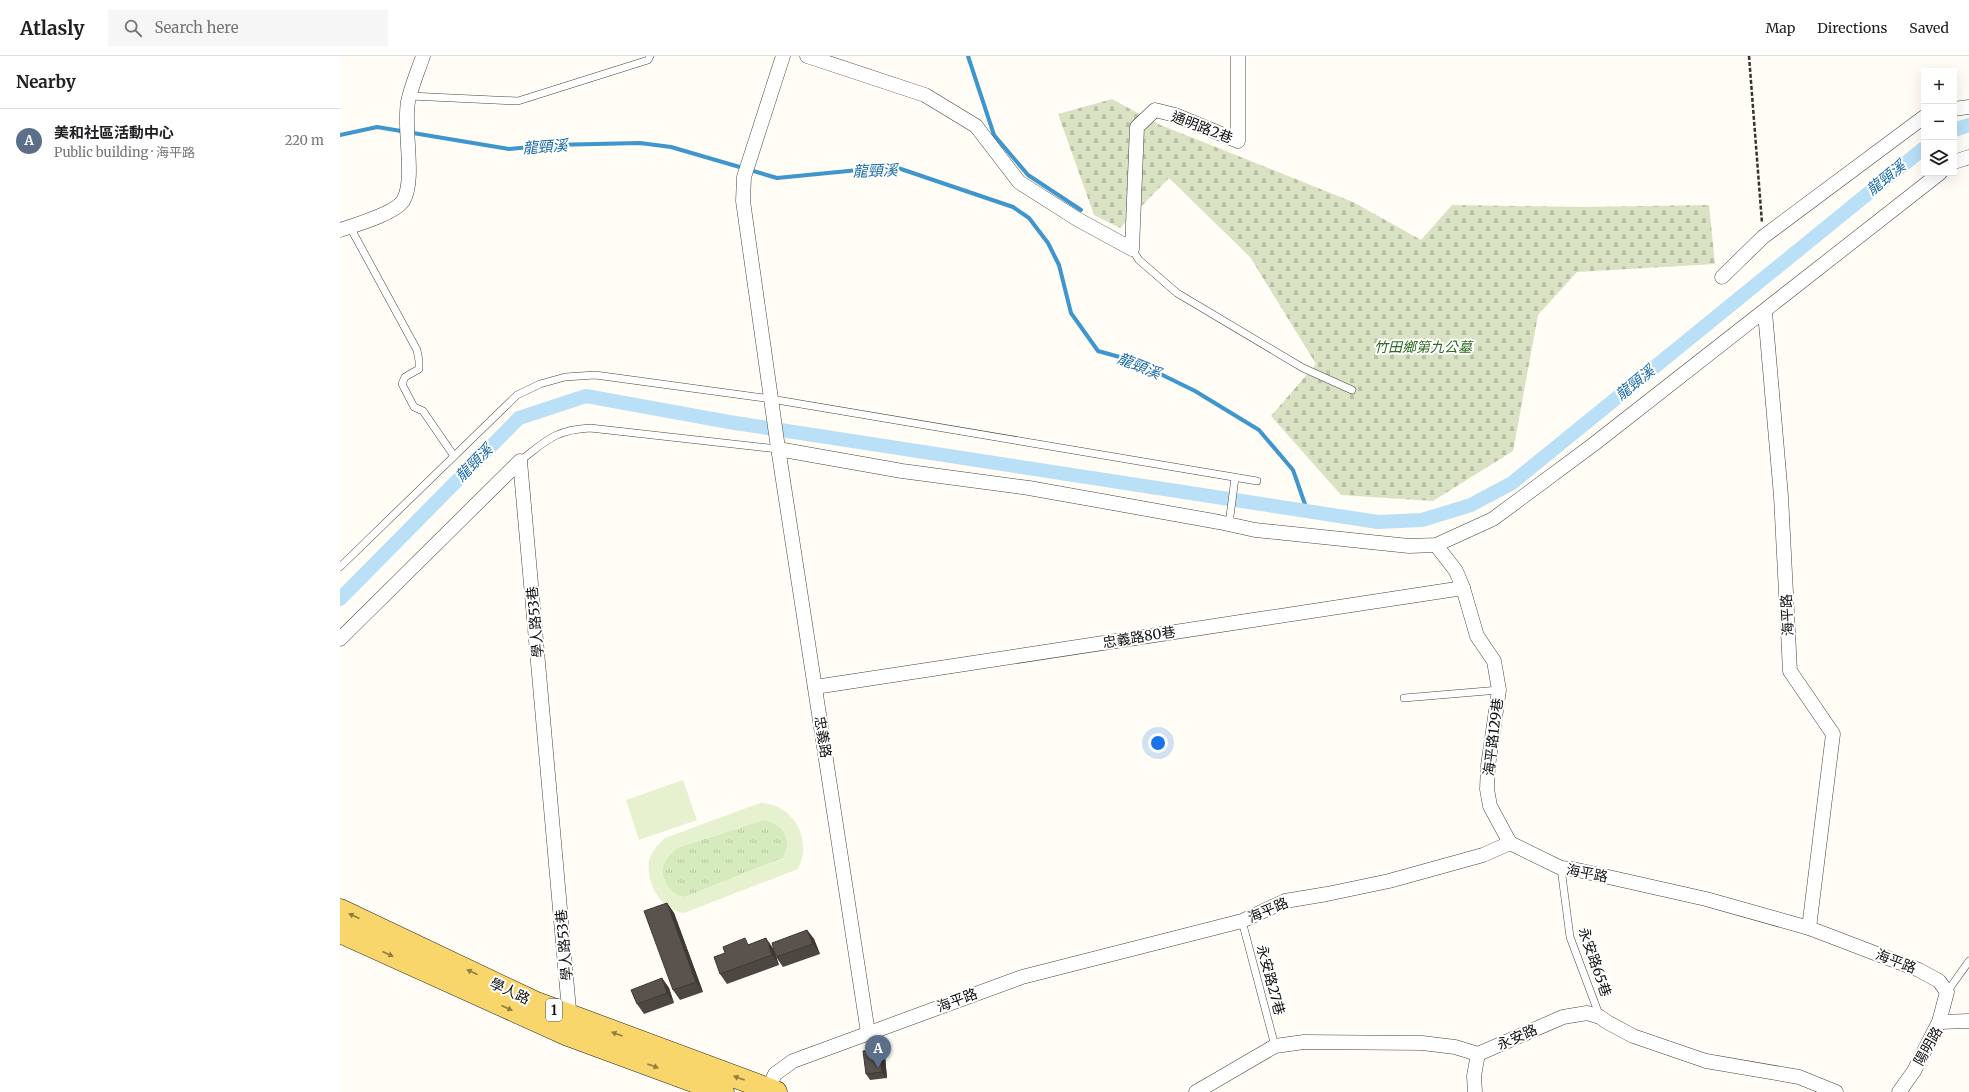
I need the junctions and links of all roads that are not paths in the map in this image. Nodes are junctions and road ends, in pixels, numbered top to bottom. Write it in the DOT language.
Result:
graph roads {
  1 [pos="423,56"];
  2 [pos="650,56"];
  3 [pos="783,56"];
  4 [pos="807,56"];
  5 [pos="1238,56"];
  6 [pos="410,96"];
  7 [pos="1969,107"];
  8 [pos="1957,109"];
  9 [pos="1921,119"];
  10 [pos="1969,157"];
  11 [pos="1957,161"];
  12 [pos="1936,176"];
  13 [pos="345,228"];
  14 [pos="1132,249"];
  15 [pos="1722,277"];
  16 [pos="1765,312"];
  17 [pos="1352,390"];
  18 [pos="771,402"];
  19 [pos="777,445"];
  20 [pos="454,456"];
  21 [pos="520,461"];
  22 [pos="1235,478"];
  23 [pos="1257,481"];
  24 [pos="1229,524"];
  25 [pos="1436,544"];
  26 [pos="340,567"];
  27 [pos="1463,588"];
  28 [pos="340,639"];
  29 [pos="815,687"];
  30 [pos="1499,690"];
  31 [pos="1404,698"];
  32 [pos="1510,843"];
  33 [pos="1561,868"];
  34 [pos="340,910"];
  35 [pos="1242,921"];
  36 [pos="1809,928"];
  37 [pos="340,932"];
  38 [pos="1969,961"];
  39 [pos="1947,992"];
  40 [pos="1600,1017"];
  41 [pos="1969,1021"];
  42 [pos="1939,1022"];
  43 [pos="569,1026"];
  44 [pos="868,1033"];
  45 [pos="1275,1046"];
  46 [pos="1478,1054"];
  47 [pos="770,1091"];
  48 [pos="723,1092"];
  49 [pos="1196,1092"];
  50 [pos="1474,1092"];
  51 [pos="1836,1092"];
  52 [pos="1899,1092"];
  1 -- 6 [label="street"];
  2 -- 6 [label="lane"];
  3 -- 18 [label="street, 忠義路"];
  4 -- 14 [label="street"];
  5 -- 14 [label="street, 通明路2巷"];
  6 -- 13 [label="street"];
  7 -- 8 [label="street"];
  9 -- 15 [label="street"];
  10 -- 11 [label="street"];
  12 -- 16 [label="street"];
  13 -- 20 [label="lane"];
  14 -- 17 [label="lane"];
  16 -- 25 [label="street"];
  16 -- 36 [label="street, 海平路"];
  18 -- 19 [label="street, 忠義路"];
  18 -- 20 [label="lane"];
  18 -- 22 [label="lane"];
  19 -- 21 [label="lane"];
  19 -- 24 [label="street"];
  19 -- 29 [label="street, 忠義路"];
  20 -- 26 [label="lane"];
  21 -- 28 [label="street"];
  21 -- 43 [label="street, 學人路53巷"];
  22 -- 23 [label="lane"];
  22 -- 24 [label="lane"];
  24 -- 25 [label="street"];
  25 -- 27 [label="street, 海平路129巷"];
  27 -- 29 [label="street, 忠義路80巷"];
  27 -- 30 [label="street, 海平路129巷"];
  29 -- 44 [label="street, 忠義路"];
  30 -- 31 [label="lane"];
  30 -- 32 [label="street, 海平路129巷"];
  32 -- 33 [label="street, 海平路"];
  32 -- 35 [label="street, 海平路"];
  33 -- 36 [label="street, 海平路"];
  33 -- 40 [label="lane, 永安路65巷"];
  43 -- 34 [label="main road, 學人路 / 1, one-way"];
  35 -- 44 [label="street, 海平路"];
  35 -- 45 [label="lane, 永安路27巷"];
  36 -- 39 [label="street, 海平路"];
  37 -- 43 [label="main road, 學人路 / 1, one-way"];
  38 -- 39 [label="lane"];
  39 -- 42 [label="street"];
  40 -- 46 [label="street, 永安路"];
  40 -- 51 [label="street, 永安路"];
  41 -- 42 [label="street, 陽明路"];
  42 -- 52 [label="street, 陽明路"];
  47 -- 43 [label="main road, 學人路 / 1, one-way"];
  43 -- 48 [label="main road, 學人路 / 1, one-way"];
  44 -- 47 [label="street, 海平路"];
  45 -- 46 [label="street"];
  45 -- 49 [label="street"];
  46 -- 50 [label="street"];
}
